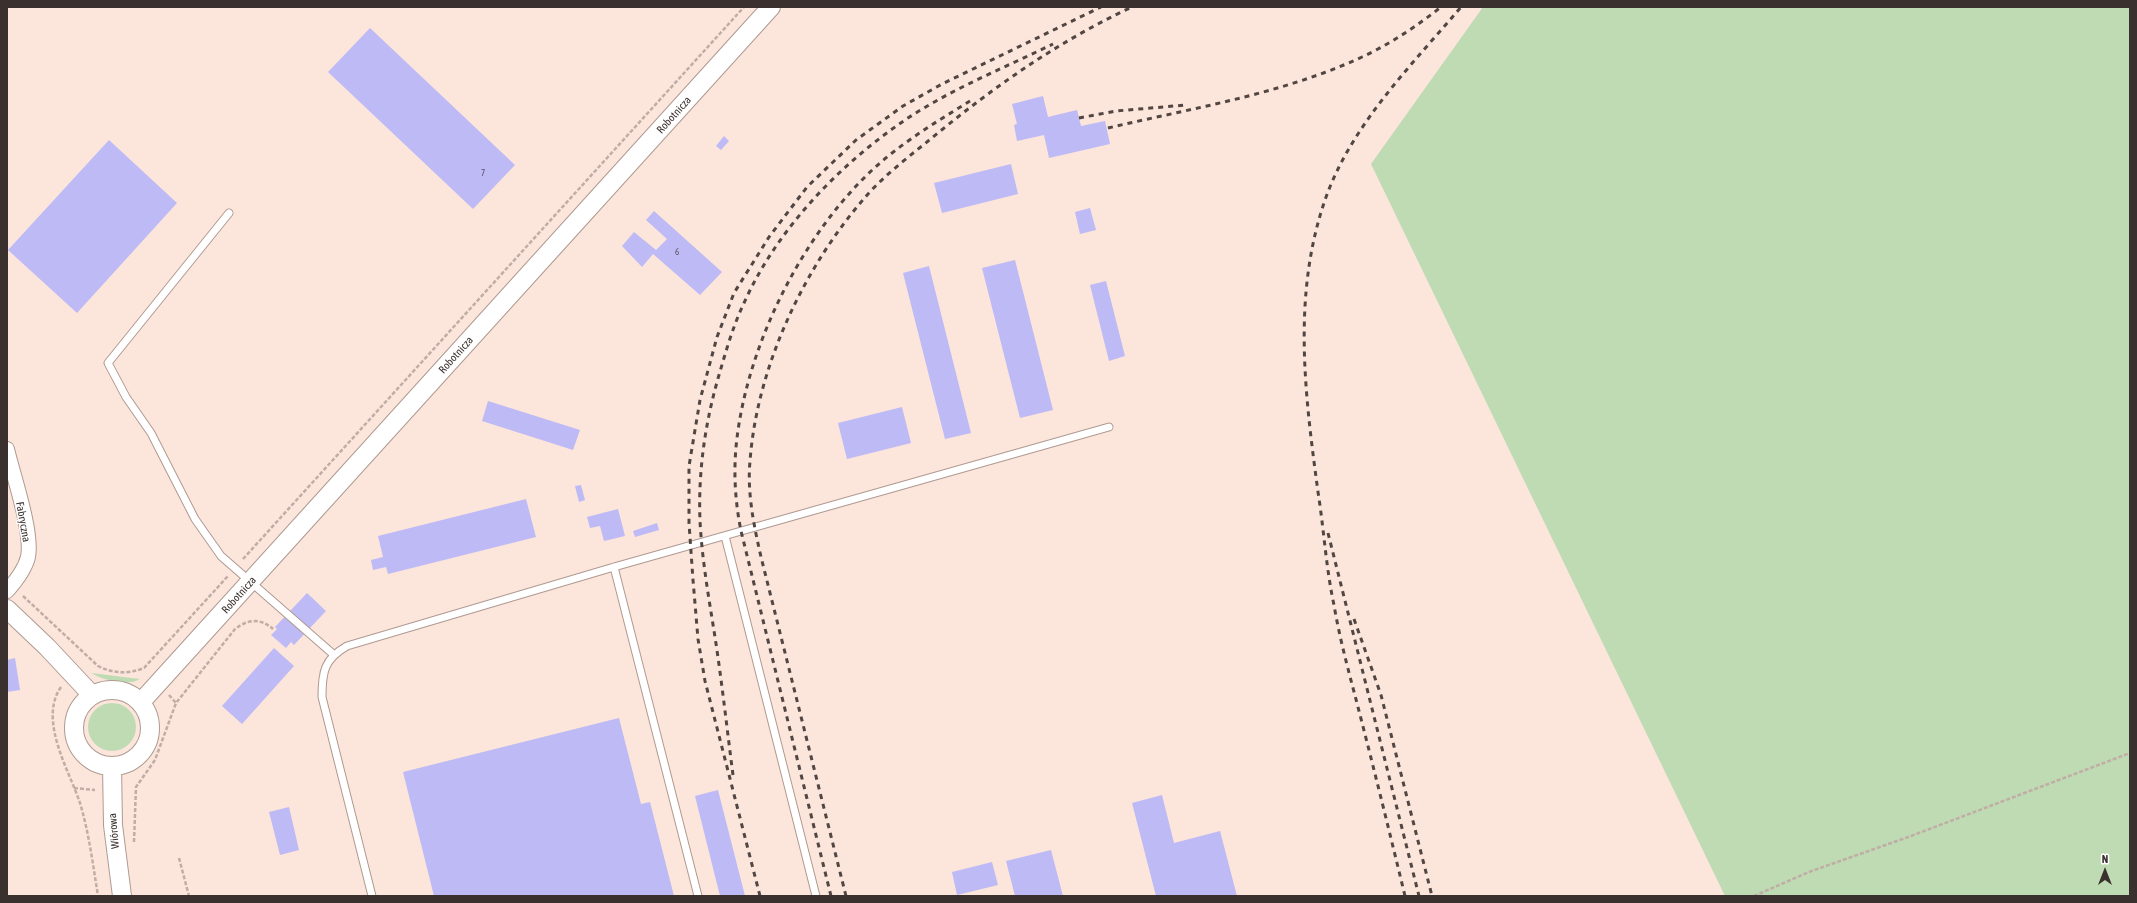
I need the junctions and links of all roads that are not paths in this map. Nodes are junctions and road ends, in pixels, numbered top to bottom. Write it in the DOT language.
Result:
graph roads {
  1 [pos="771,7"];
  2 [pos="229,213"];
  3 [pos="1109,427"];
  4 [pos="7,449"];
  5 [pos="725,536"];
  6 [pos="614,567"];
  7 [pos="251,582"];
  8 [pos="9,588"];
  9 [pos="7,609"];
  10 [pos="333,654"];
  11 [pos="92,695"];
  12 [pos="141,702"];
  13 [pos="112,766"];
  14 [pos="122,896"];
  15 [pos="372,896"];
  16 [pos="698,896"];
  17 [pos="816,896"];
  1 -- 7 [label="street, Robotnicza"];
  2 -- 7 [label="lane"];
  3 -- 5 [label="lane"];
  4 -- 8 [label="street, Fabryczna"];
  5 -- 6 [label="lane"];
  5 -- 17 [label="lane"];
  6 -- 10 [label="lane"];
  6 -- 16 [label="lane"];
  7 -- 10 [label="lane"];
  7 -- 12 [label="street, Robotnicza"];
  9 -- 11 [label="street"];
  10 -- 15 [label="lane"];
  11 -- 12 [label="street"];
  11 -- 13 [label="street"];
  12 -- 13 [label="street"];
  13 -- 14 [label="street, Wiórowa"];
}
